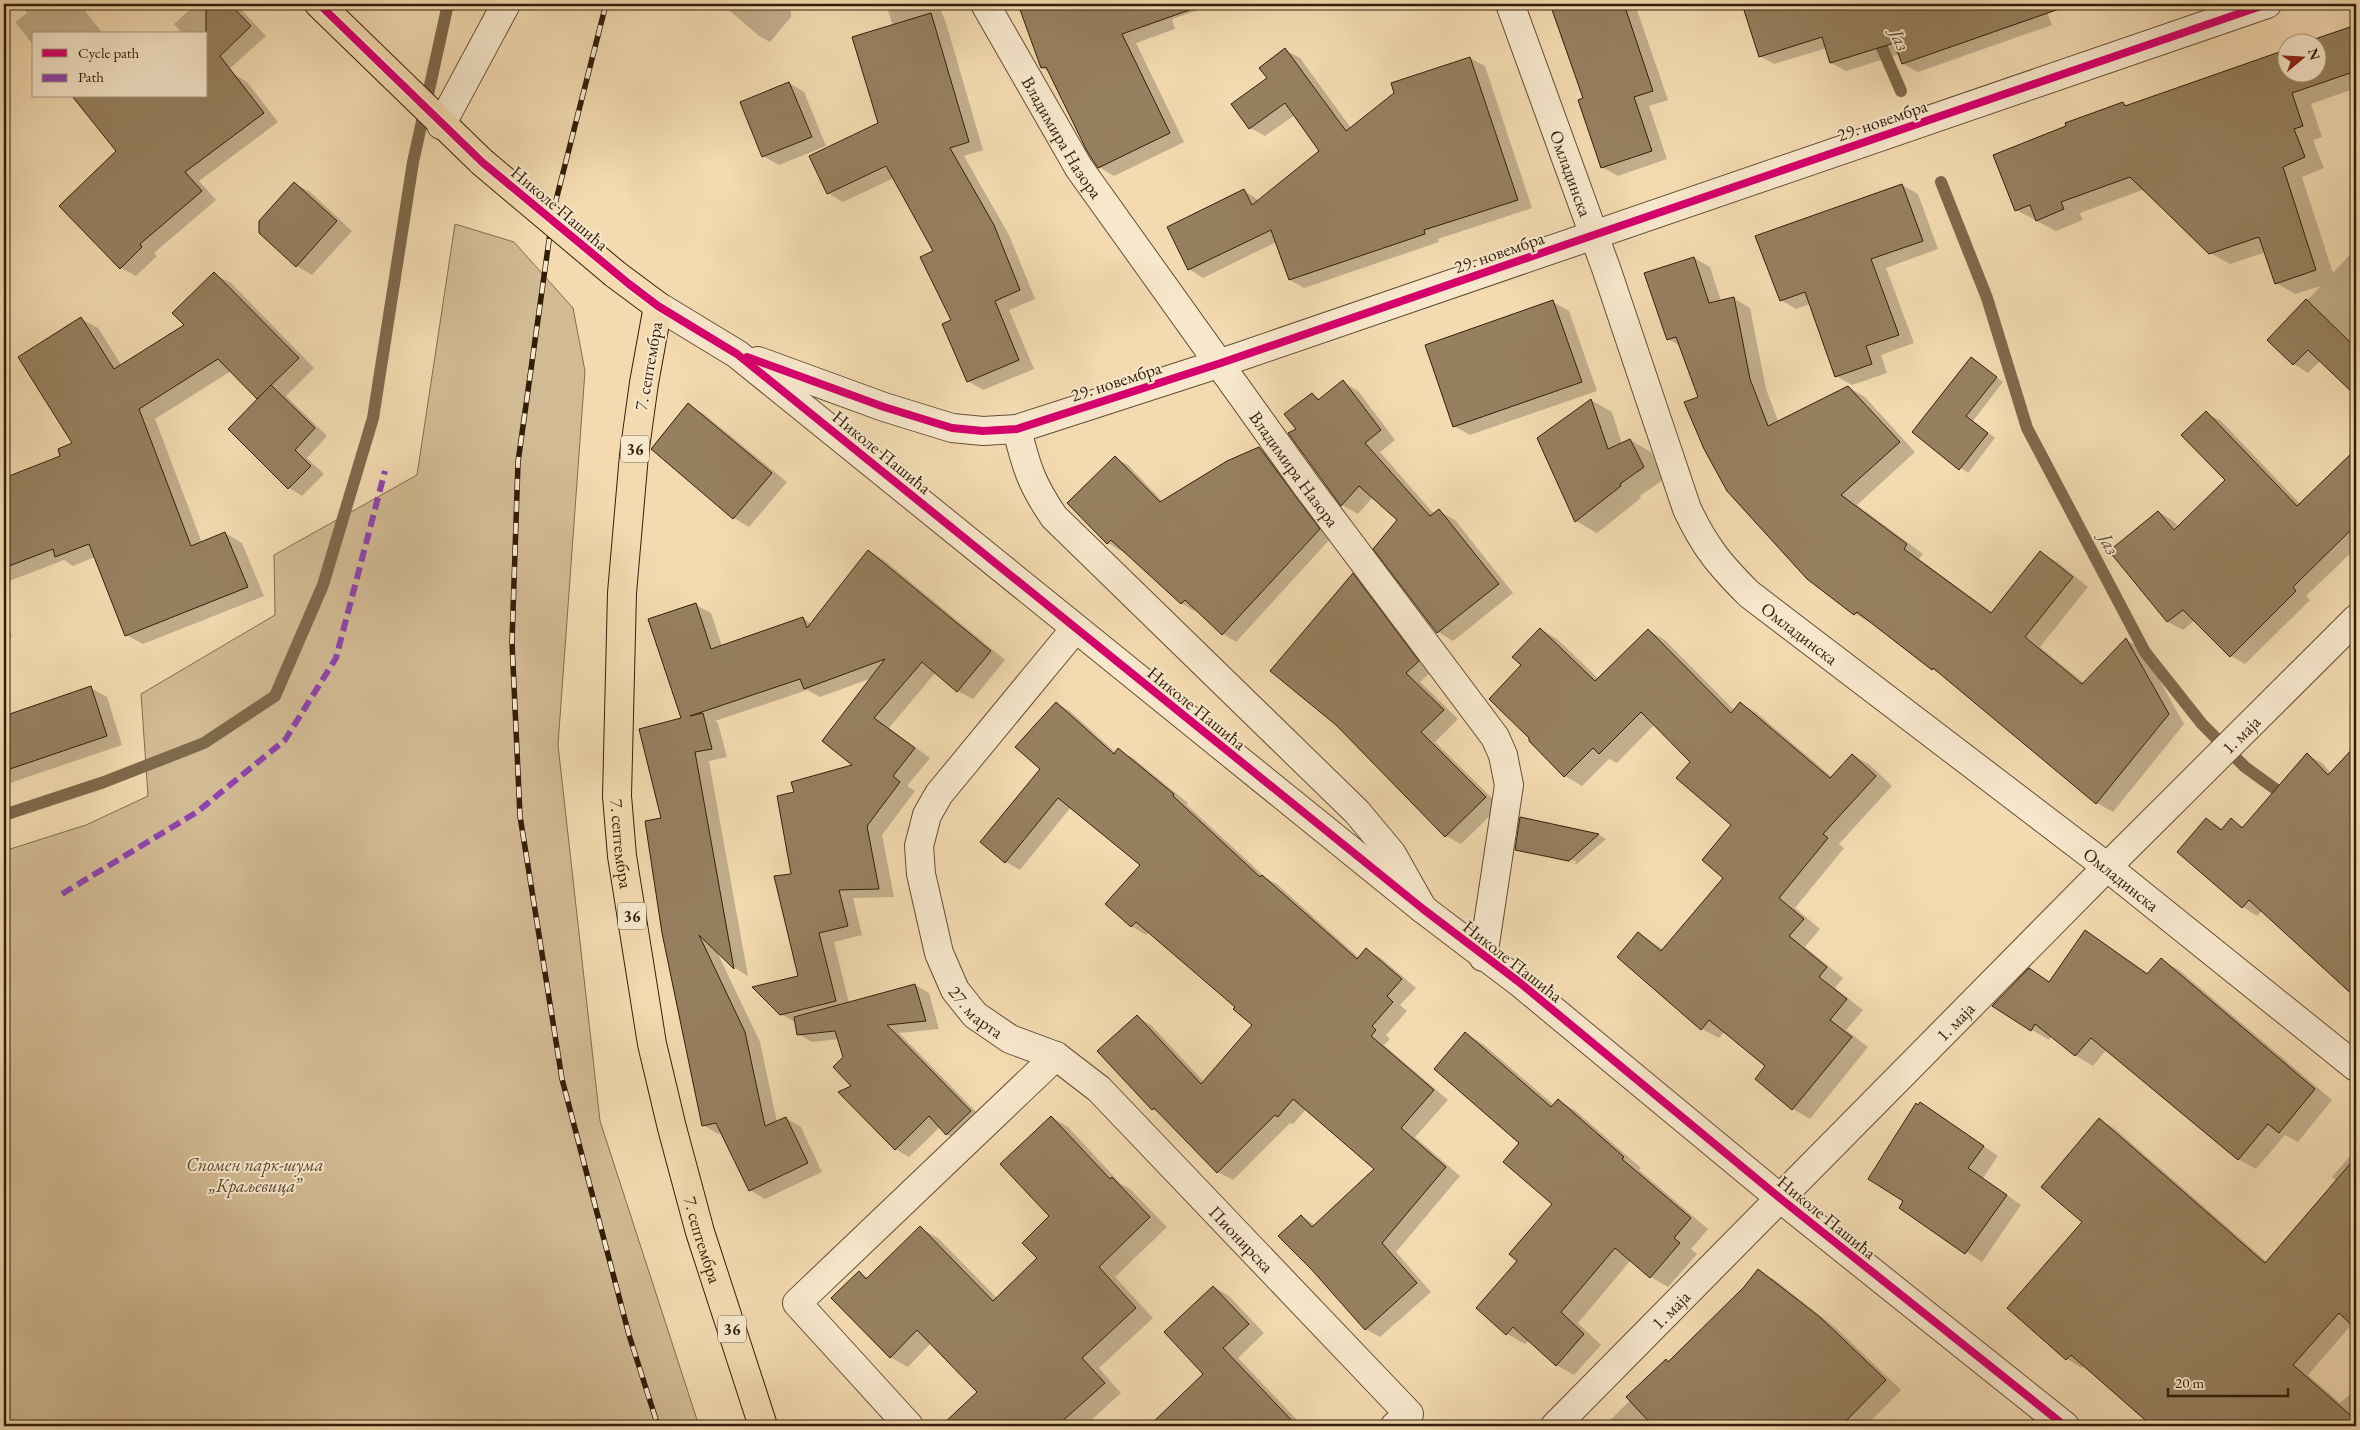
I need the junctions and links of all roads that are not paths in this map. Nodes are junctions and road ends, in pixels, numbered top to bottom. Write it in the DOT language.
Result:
graph roads {
  1 [pos="319,4"];
  2 [pos="506,4"];
  3 [pos="985,4"];
  4 [pos="1510,4"];
  5 [pos="2267,4"];
  6 [pos="439,123"];
  7 [pos="1594,236"];
  8 [pos="658,306"];
  9 [pos="737,354"];
  10 [pos="1221,363"];
  11 [pos="1017,429"];
  12 [pos="2356,619"];
  13 [pos="1075,629"];
  14 [pos="2107,867"];
  15 [pos="1424,909"];
  16 [pos="1483,957"];
  17 [pos="1056,1056"];
  18 [pos="2356,1067"];
  19 [pos="1781,1199"];
  20 [pos="1408,1422"];
  21 [pos="763,1426"];
  22 [pos="908,1426"];
  23 [pos="1554,1426"];
  24 [pos="2065,1426"];
  1 -- 6 [label="main road, Николе Пашића"];
  2 -- 6 [label="street"];
  3 -- 10 [label="street, Владимира Назора"];
  4 -- 7 [label="street, Омладинска"];
  5 -- 7 [label="street, 29. новембра"];
  6 -- 8 [label="main road, Николе Пашића, bridge"];
  7 -- 10 [label="street, 29. новембра"];
  7 -- 14 [label="street, Омладинска"];
  8 -- 9 [label="street, Николе Пашића"];
  8 -- 21 [label="main road, 7. септембра / 36"];
  9 -- 11 [label="street, 29. новембра"];
  9 -- 13 [label="street, Николе Пашића"];
  10 -- 11 [label="street, 29. новембра"];
  10 -- 16 [label="street, Владимира Назора"];
  11 -- 15 [label="street, Николе Пашића"];
  12 -- 14 [label="street, 1. маја"];
  13 -- 15 [label="street, Николе Пашића"];
  13 -- 17 [label="street, 27. марта"];
  14 -- 18 [label="street, Омладинска"];
  14 -- 19 [label="street, 1. маја"];
  15 -- 16 [label="street, Николе Пашића"];
  16 -- 19 [label="street, Николе Пашића"];
  17 -- 20 [label="street, Пионирска"];
  17 -- 22 [label="street"];
  19 -- 23 [label="street, 1. маја"];
  19 -- 24 [label="street, Николе Пашића"];
}
